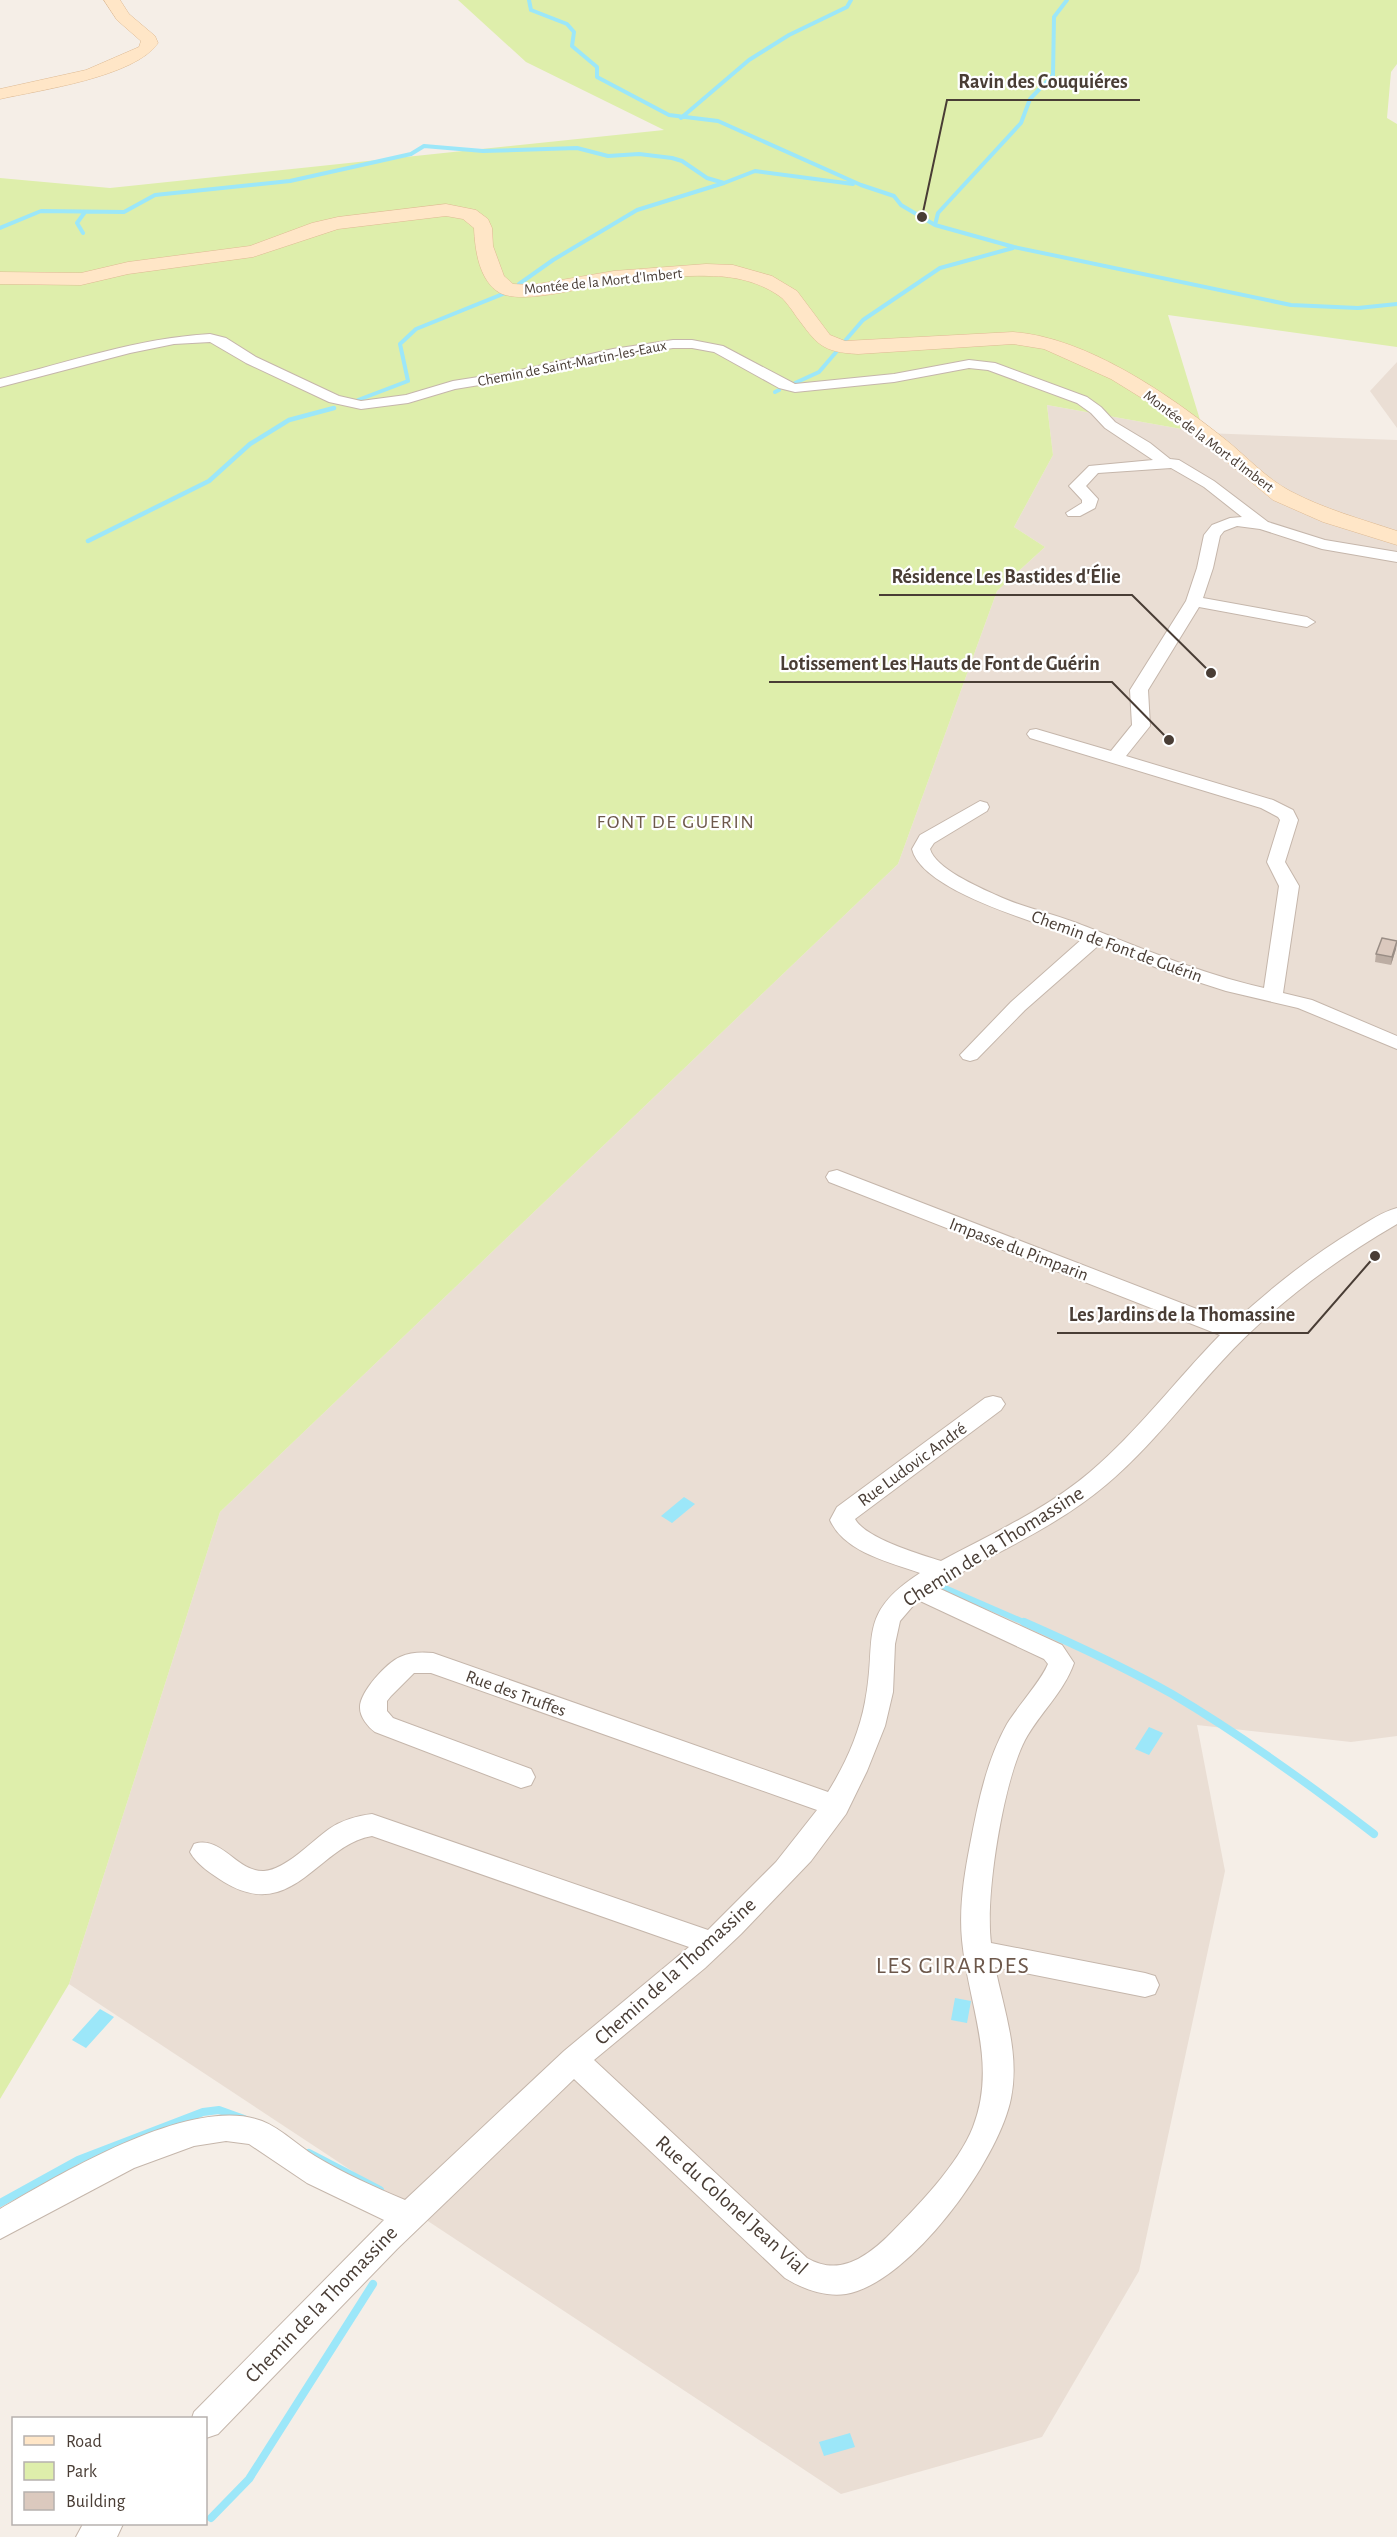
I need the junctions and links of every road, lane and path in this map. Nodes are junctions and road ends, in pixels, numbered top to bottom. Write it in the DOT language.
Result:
graph roads {
  1 [pos="112,0"];
  2 [pos="0,94"];
  3 [pos="0,278"];
  4 [pos="0,383"];
  5 [pos="1165,462"];
  6 [pos="1074,513"];
  7 [pos="1262,525"];
  8 [pos="1397,538"];
  9 [pos="1397,557"];
  10 [pos="1194,601"];
  11 [pos="1307,622"];
  12 [pos="1036,734"];
  13 [pos="1114,759"];
  14 [pos="980,807"];
  15 [pos="1097,938"];
  16 [pos="1273,995"];
  17 [pos="1397,1043"];
  18 [pos="970,1055"];
  19 [pos="837,1177"];
  20 [pos="1397,1215"];
  21 [pos="1236,1333"];
  22 [pos="993,1404"];
  23 [pos="943,1571"];
  24 [pos="916,1588"];
  25 [pos="521,1777"];
  26 [pos="836,1806"];
  27 [pos="204,1852"];
  28 [pos="713,1943"];
  29 [pos="978,1952"];
  30 [pos="1145,1985"];
  31 [pos="574,2060"];
  32 [pos="408,2216"];
  33 [pos="0,2225"];
  34 [pos="207,2422"];
  35 [pos="104,2525"];
  36 [pos="93,2537"];
  1 -- 2 [label="street"];
  3 -- 8 [label="street, Montée de la Mort d'Imbert"];
  4 -- 5 [label="street, Chemin de Saint-Martin-les-Eaux"];
  5 -- 6 [label="street, Chemin de Saint-Martin-les-Eaux"];
  5 -- 7 [label="street, Chemin de Saint-Martin-les-Eaux"];
  7 -- 9 [label="street, Chemin de Saint-Martin-les-Eaux"];
  7 -- 10 [label="street"];
  10 -- 11 [label="street"];
  10 -- 13 [label="street"];
  12 -- 13 [label="street"];
  13 -- 16 [label="street"];
  14 -- 15 [label="street, Chemin de Font de Guérin"];
  15 -- 16 [label="street, Chemin de Font de Guérin"];
  15 -- 18 [label="street"];
  16 -- 17 [label="street, Chemin de Font de Guérin"];
  19 -- 21 [label="street, Impasse du Pimparin"];
  20 -- 21 [label="street, Chemin de la Thomassine"];
  21 -- 23 [label="street, Chemin de la Thomassine"];
  22 -- 23 [label="street, Rue Ludovic André"];
  23 -- 24 [label="street, Chemin de la Thomassine"];
  24 -- 26 [label="street, Chemin de la Thomassine"];
  24 -- 29 [label="street, Rue du Colonel Jean Vial"];
  25 -- 26 [label="street, Rue des Truffes"];
  26 -- 28 [label="street, Chemin de la Thomassine"];
  27 -- 28 [label="street"];
  28 -- 31 [label="street, Chemin de la Thomassine"];
  29 -- 30 [label="street"];
  29 -- 31 [label="street, Rue du Colonel Jean Vial"];
  31 -- 32 [label="street, Chemin de la Thomassine"];
  32 -- 33 [label="street"];
  32 -- 34 [label="street, Chemin de la Thomassine"];
  35 -- 36 [label="street"];
}
